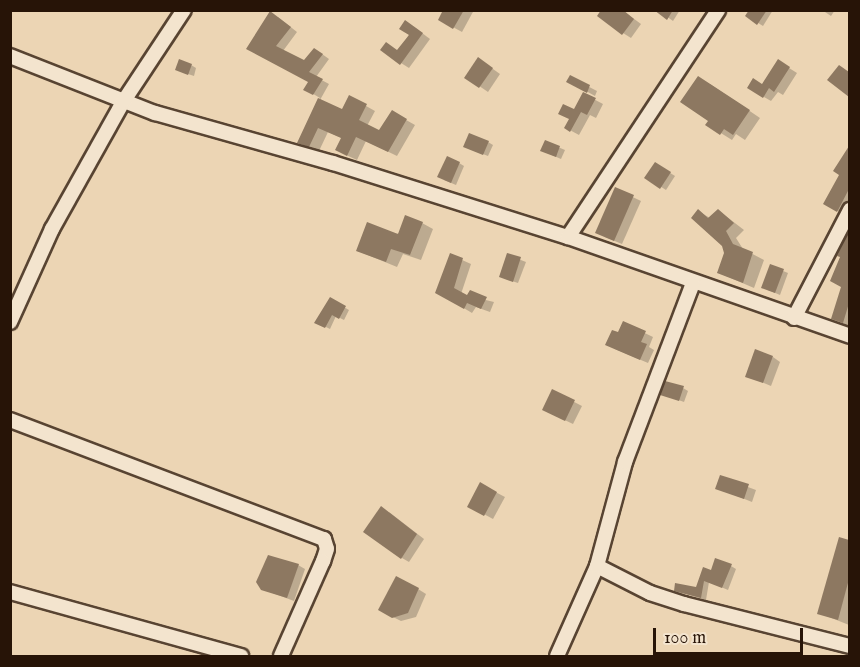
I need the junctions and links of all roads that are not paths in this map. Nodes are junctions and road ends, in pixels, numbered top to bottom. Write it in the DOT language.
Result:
graph roads {
  1 [pos="184,10"];
  2 [pos="718,10"];
  3 [pos="10,56"];
  4 [pos="123,102"];
  5 [pos="849,210"];
  6 [pos="568,237"];
  7 [pos="693,284"];
  8 [pos="794,318"];
  9 [pos="10,322"];
  10 [pos="849,336"];
  11 [pos="10,420"];
  12 [pos="597,566"];
  13 [pos="10,592"];
  14 [pos="849,646"];
  15 [pos="241,657"];
  16 [pos="281,657"];
  17 [pos="557,657"];
  1 -- 4 [label="street"];
  2 -- 6 [label="street"];
  3 -- 4 [label="street"];
  4 -- 6 [label="street"];
  4 -- 9 [label="street"];
  5 -- 8 [label="street"];
  6 -- 7 [label="street"];
  7 -- 8 [label="street"];
  7 -- 12 [label="street"];
  8 -- 10 [label="street"];
  11 -- 16 [label="street"];
  12 -- 14 [label="street"];
  12 -- 17 [label="street"];
  13 -- 15 [label="street"];
}
